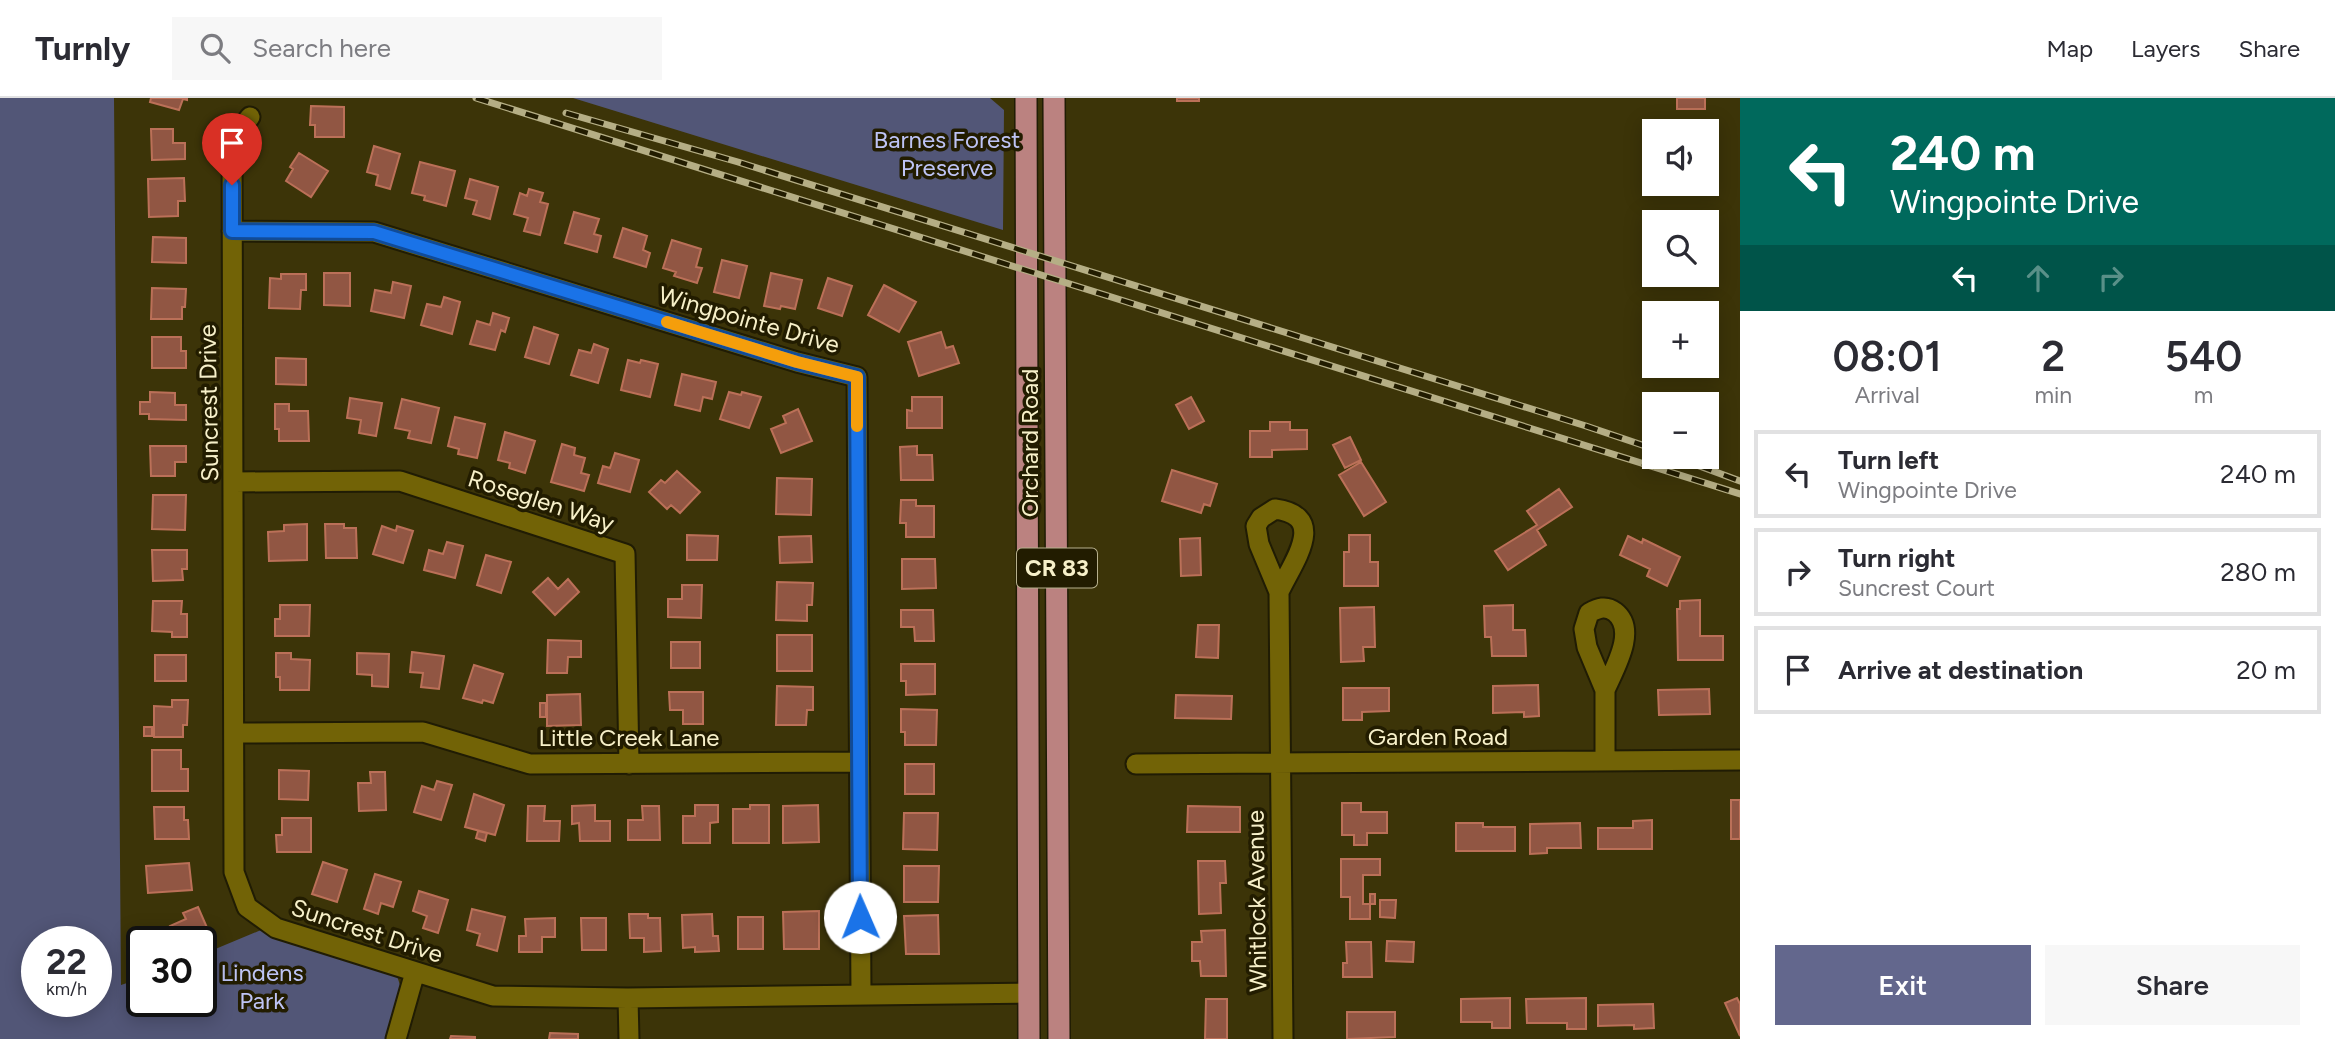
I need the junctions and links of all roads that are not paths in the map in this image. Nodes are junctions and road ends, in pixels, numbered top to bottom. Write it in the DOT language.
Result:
graph roads {
  1 [pos="1026,98"];
  2 [pos="1054,98"];
  3 [pos="250,117"];
  4 [pos="232,231"];
  5 [pos="235,482"];
  6 [pos="1279,592"];
  7 [pos="1605,691"];
  8 [pos="234,733"];
  9 [pos="1740,760"];
  10 [pos="1605,761"];
  11 [pos="859,762"];
  12 [pos="1280,763"];
  13 [pos="629,764"];
  14 [pos="1136,764"];
  15 [pos="415,972"];
  16 [pos="1029,993"];
  17 [pos="861,995"];
  18 [pos="628,998"];
  19 [pos="396,1039"];
  20 [pos="629,1039"];
  21 [pos="1029,1039"];
  22 [pos="1059,1039"];
  23 [pos="1283,1039"];
  1 -- 16 [label="main road, Orchard Road / CR 83"];
  2 -- 22 [label="main road, Orchard Road / CR 83"];
  3 -- 4 [label="street, Suncrest Drive"];
  4 -- 5 [label="street, Suncrest Drive"];
  4 -- 11 [label="street, Wingpointe Drive"];
  5 -- 8 [label="street, Suncrest Drive"];
  5 -- 13 [label="street, Roseglen Way"];
  6 -- 12 [label="street, Whitlock Avenue"];
  7 -- 10 [label="street"];
  8 -- 13 [label="street, Little Creek Lane"];
  8 -- 15 [label="street, Suncrest Drive"];
  9 -- 10 [label="street, Garden Road"];
  10 -- 12 [label="street, Garden Road"];
  11 -- 13 [label="street, Little Creek Lane"];
  11 -- 17 [label="street, Wingpointe Drive"];
  12 -- 14 [label="street, Garden Road"];
  12 -- 23 [label="street, Whitlock Avenue"];
  15 -- 18 [label="street, Suncrest Drive"];
  15 -- 19 [label="street"];
  16 -- 17 [label="street, Suncrest Drive"];
  16 -- 21 [label="main road, Orchard Road / CR 83"];
  17 -- 18 [label="street, Suncrest Drive"];
  18 -- 20 [label="street"];
}
